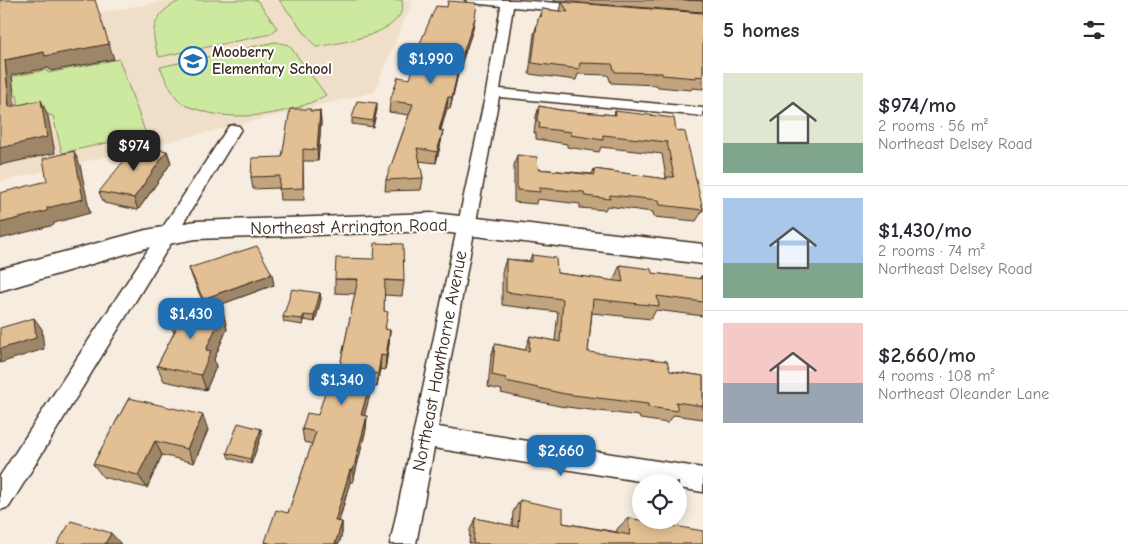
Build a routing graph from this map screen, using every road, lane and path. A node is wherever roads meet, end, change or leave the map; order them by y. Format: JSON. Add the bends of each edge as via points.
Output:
{"nodes":[{"id":1,"x":470,"y":0,"type":"edge"},
{"id":2,"x":508,"y":2,"type":"edge"},
{"id":3,"x":595,"y":10,"type":"edge"},
{"id":4,"x":493,"y":92,"type":"junction"},
{"id":5,"x":703,"y":112,"type":"edge"},
{"id":6,"x":234,"y":129,"type":"dead end"},
{"id":7,"x":467,"y":225,"type":"junction"},
{"id":8,"x":168,"y":234,"type":"junction"},
{"id":9,"x":703,"y":254,"type":"edge"},
{"id":10,"x":0,"y":280,"type":"edge"},
{"id":11,"x":424,"y":436,"type":"junction"},
{"id":12,"x":703,"y":480,"type":"edge"},
{"id":13,"x":0,"y":498,"type":"edge"},
{"id":14,"x":404,"y":544,"type":"edge"}],
"edges":[{"from":1,"to":2,"type":"street"},
{"from":2,"to":3,"type":"street"},
{"from":2,"to":4,"type":"street","name":"Northeast Hawthorne Avenue"},
{"from":4,"to":5,"type":"street"},
{"from":4,"to":7,"type":"street","name":"Northeast Hawthorne Avenue"},
{"from":6,"to":8,"type":"street"},
{"from":7,"to":8,"type":"street","name":"Northeast Arrington Road","via":[[434,222],[196,230]]},
{"from":7,"to":9,"type":"street","name":"Northeast Arrington Road"},
{"from":7,"to":11,"type":"street","name":"Northeast Hawthorne Avenue"},
{"from":8,"to":10,"type":"street","name":"Northeast Arrington Road"},
{"from":8,"to":13,"type":"street"},
{"from":11,"to":12,"type":"street"},
{"from":11,"to":14,"type":"street","name":"Northeast Hawthorne Avenue"}]}
